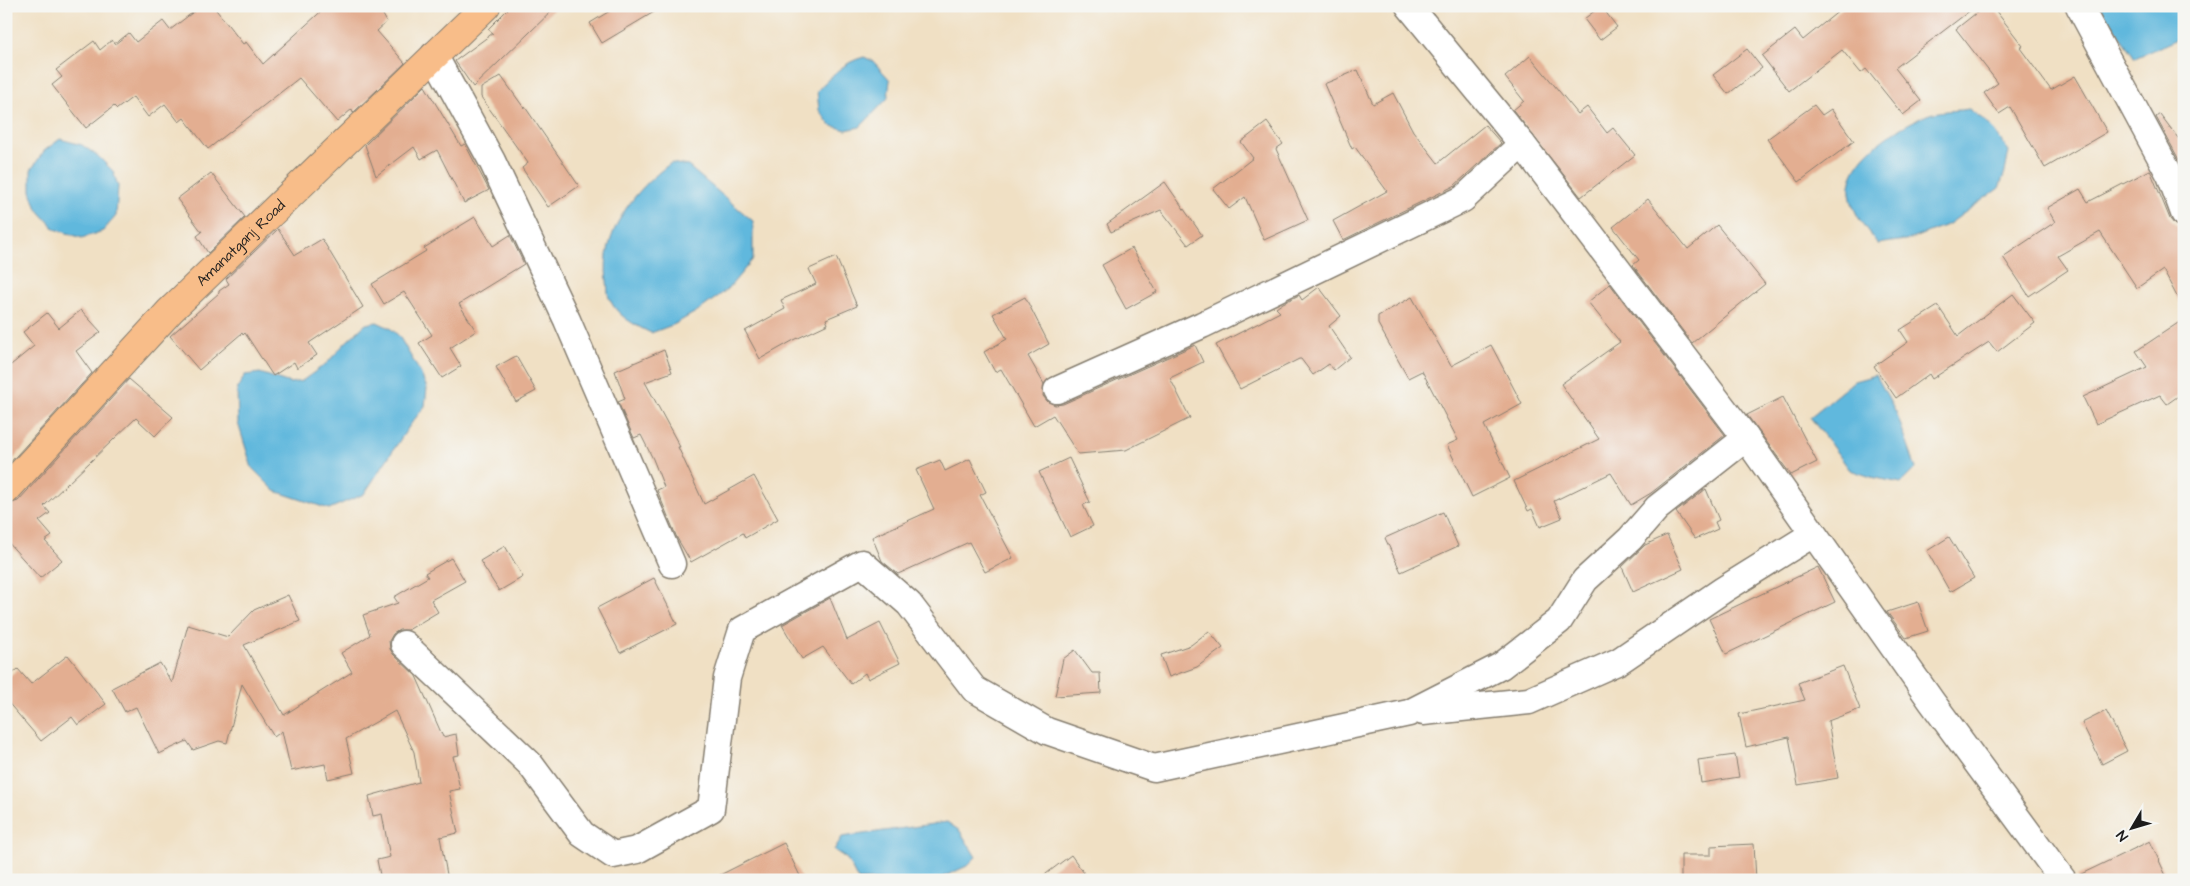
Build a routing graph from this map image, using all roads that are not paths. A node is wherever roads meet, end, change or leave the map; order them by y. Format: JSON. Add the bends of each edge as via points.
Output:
{"nodes":[{"id":1,"x":486,"y":6,"type":"edge"},
{"id":2,"x":1409,"y":6,"type":"edge"},
{"id":3,"x":2079,"y":6,"type":"edge"},
{"id":4,"x":434,"y":55,"type":"junction"},
{"id":5,"x":1522,"y":144,"type":"junction"},
{"id":6,"x":2184,"y":213,"type":"edge"},
{"id":7,"x":1058,"y":390,"type":"dead end"},
{"id":8,"x":1746,"y":438,"type":"junction"},
{"id":9,"x":6,"y":490,"type":"edge"},
{"id":10,"x":1812,"y":534,"type":"junction"},
{"id":11,"x":672,"y":564,"type":"dead end"},
{"id":12,"x":404,"y":644,"type":"dead end"},
{"id":13,"x":1409,"y":714,"type":"junction"},
{"id":14,"x":2063,"y":880,"type":"edge"}],
"edges":[{"from":1,"to":4,"type":"main road","name":"Amanatganj Road"},
{"from":2,"to":5,"type":"street"},
{"from":3,"to":6,"type":"street","via":[[2170,175]]},
{"from":4,"to":9,"type":"main road","name":"Amanatganj Road","via":[[170,311]]},
{"from":4,"to":11,"type":"street","via":[[492,161],[568,320]]},
{"from":5,"to":7,"type":"street","via":[[1463,199],[1202,325]]},
{"from":5,"to":8,"type":"street"},
{"from":8,"to":10,"type":"street"},
{"from":8,"to":13,"type":"street","via":[[1657,508],[1630,539],[1585,580],[1559,621],[1501,666]]},
{"from":10,"to":13,"type":"street","via":[[1619,661],[1529,701]]},
{"from":10,"to":14,"type":"street"},
{"from":12,"to":13,"type":"street","via":[[530,764],[582,834],[613,855],[638,850],[711,809],[727,678],[742,630],[862,563],[909,604],[974,689],[1047,731],[1154,768]]}]}
